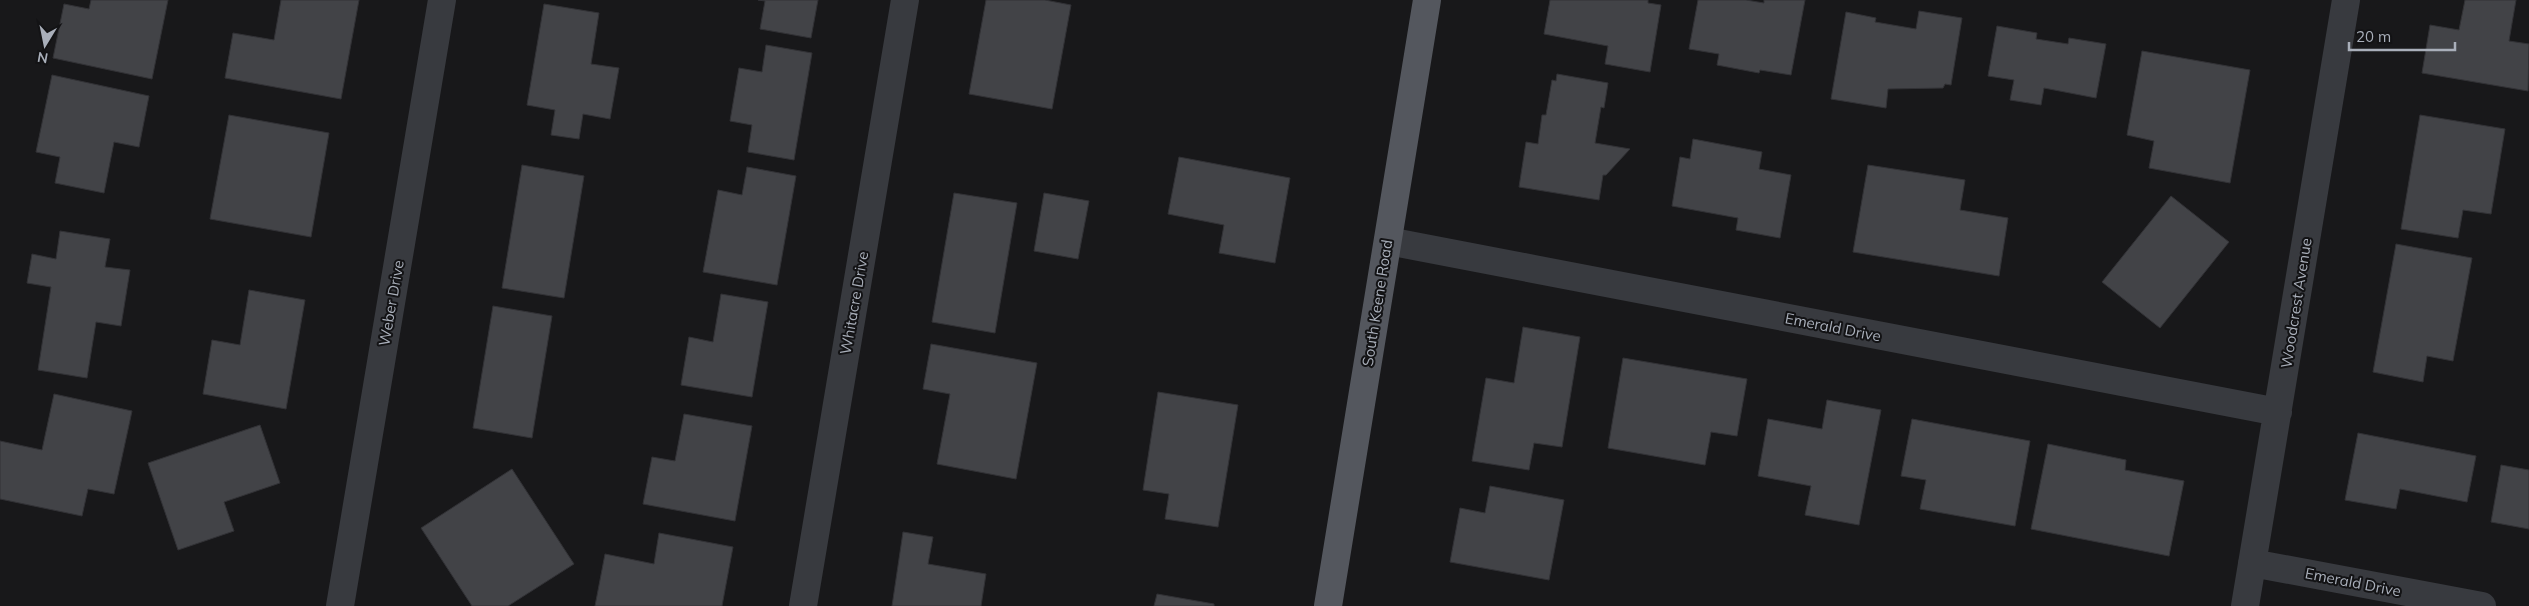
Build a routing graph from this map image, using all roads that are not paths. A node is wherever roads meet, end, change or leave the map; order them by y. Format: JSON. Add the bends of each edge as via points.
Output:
{"nodes":[{"id":1,"x":442,"y":0,"type":"edge"},
{"id":2,"x":905,"y":0,"type":"edge"},
{"id":3,"x":1427,"y":0,"type":"edge"},
{"id":4,"x":2340,"y":1,"type":"edge"},
{"id":5,"x":1388,"y":241,"type":"junction"},
{"id":6,"x":2278,"y":412,"type":"junction"},
{"id":7,"x":2252,"y":563,"type":"junction"},
{"id":8,"x":340,"y":606,"type":"edge"},
{"id":9,"x":803,"y":606,"type":"edge"},
{"id":10,"x":1328,"y":606,"type":"edge"},
{"id":11,"x":2245,"y":606,"type":"edge"},
{"id":12,"x":2482,"y":606,"type":"edge"}],
"edges":[{"from":1,"to":8,"type":"street","name":"Weber Drive"},
{"from":2,"to":9,"type":"street","name":"Whitacre Drive"},
{"from":3,"to":5,"type":"main road","name":"South Keene Road"},
{"from":4,"to":6,"type":"street","name":"Woodcrest Avenue"},
{"from":5,"to":6,"type":"street","name":"Emerald Drive"},
{"from":5,"to":10,"type":"main road","name":"South Keene Road"},
{"from":6,"to":7,"type":"street","name":"Woodcrest Avenue"},
{"from":7,"to":11,"type":"street","name":"Woodcrest Avenue"},
{"from":7,"to":12,"type":"street","name":"Emerald Drive"}]}
